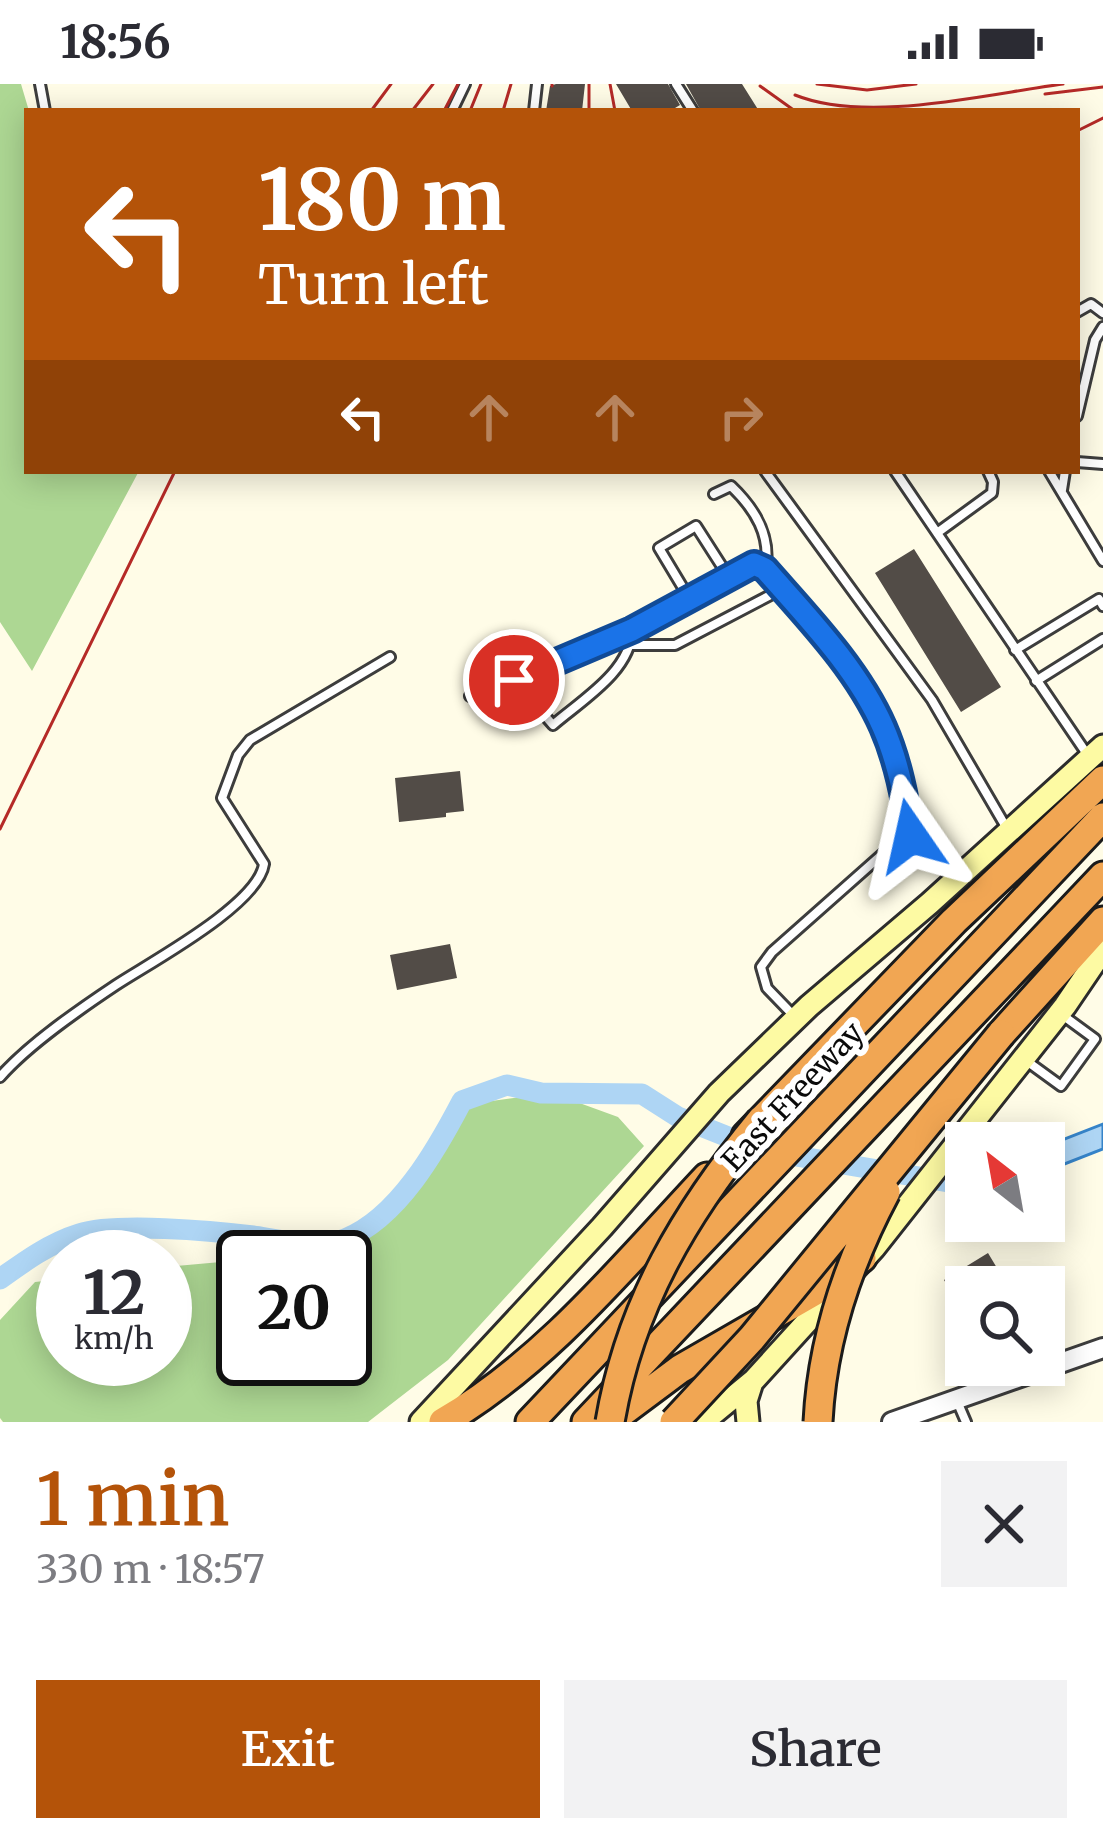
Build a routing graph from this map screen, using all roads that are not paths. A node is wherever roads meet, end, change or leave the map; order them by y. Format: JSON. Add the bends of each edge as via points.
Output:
{"nodes":[{"id":1,"x":1103,"y":327,"type":"edge"},
{"id":2,"x":1080,"y":403,"type":"edge"},
{"id":3,"x":767,"y":474,"type":"edge"},
{"id":4,"x":897,"y":474,"type":"edge"},
{"id":5,"x":989,"y":474,"type":"edge"},
{"id":6,"x":1051,"y":474,"type":"edge"},
{"id":7,"x":1064,"y":474,"type":"edge"},
{"id":8,"x":1061,"y":492,"type":"junction"},
{"id":9,"x":714,"y":494,"type":"dead end"},
{"id":10,"x":937,"y":533,"type":"junction"},
{"id":11,"x":1103,"y":561,"type":"edge"},
{"id":12,"x":765,"y":569,"type":"junction"},
{"id":13,"x":728,"y":576,"type":"junction"},
{"id":14,"x":782,"y":589,"type":"junction"},
{"id":15,"x":689,"y":598,"type":"junction"},
{"id":16,"x":1103,"y":606,"type":"edge"},
{"id":17,"x":632,"y":630,"type":"junction"},
{"id":18,"x":1103,"y":638,"type":"edge"},
{"id":19,"x":632,"y":645,"type":"junction"},
{"id":20,"x":1015,"y":650,"type":"junction"},
{"id":21,"x":390,"y":656,"type":"dead end"},
{"id":22,"x":514,"y":680,"type":"junction"},
{"id":23,"x":1036,"y":681,"type":"junction"},
{"id":24,"x":470,"y":696,"type":"dead end"},
{"id":25,"x":1099,"y":762,"type":"edge"},
{"id":26,"x":1103,"y":817,"type":"edge"},
{"id":27,"x":1009,"y":832,"type":"junction"},
{"id":28,"x":911,"y":836,"type":"junction"},
{"id":29,"x":1103,"y":875,"type":"edge"},
{"id":30,"x":960,"y":876,"type":"junction"},
{"id":31,"x":1103,"y":921,"type":"edge"},
{"id":32,"x":1103,"y":950,"type":"edge"},
{"id":33,"x":1059,"y":1013,"type":"junction"},
{"id":34,"x":796,"y":1018,"type":"junction"},
{"id":35,"x":1022,"y":1058,"type":"junction"},
{"id":36,"x":0,"y":1077,"type":"edge"},
{"id":37,"x":952,"y":1092,"type":"junction"},
{"id":38,"x":761,"y":1120,"type":"junction"},
{"id":39,"x":874,"y":1248,"type":"junction"},
{"id":40,"x":1103,"y":1348,"type":"edge"},
{"id":41,"x":754,"y":1380,"type":"junction"},
{"id":42,"x":956,"y":1400,"type":"junction"},
{"id":43,"x":421,"y":1422,"type":"edge"},
{"id":44,"x":443,"y":1422,"type":"edge"},
{"id":45,"x":530,"y":1422,"type":"edge"},
{"id":46,"x":586,"y":1422,"type":"edge"},
{"id":47,"x":610,"y":1422,"type":"edge"},
{"id":48,"x":674,"y":1422,"type":"edge"},
{"id":49,"x":703,"y":1422,"type":"edge"},
{"id":50,"x":748,"y":1422,"type":"edge"},
{"id":51,"x":818,"y":1422,"type":"edge"},
{"id":52,"x":892,"y":1422,"type":"edge"},
{"id":53,"x":966,"y":1422,"type":"edge"}],
"edges":[{"from":1,"to":2,"type":"lane"},
{"from":3,"to":27,"type":"lane","via":[[932,700]]},
{"from":4,"to":10,"type":"lane"},
{"from":5,"to":10,"type":"lane","via":[[992,493]]},
{"from":6,"to":8,"type":"lane"},
{"from":7,"to":8,"type":"lane"},
{"from":8,"to":11,"type":"lane"},
{"from":9,"to":12,"type":"lane","via":[[731,486],[748,506],[768,540]]},
{"from":10,"to":20,"type":"lane"},
{"from":12,"to":13,"type":"lane","via":[[754,564]]},
{"from":12,"to":14,"type":"lane"},
{"from":13,"to":15,"type":"lane"},
{"from":13,"to":15,"type":"lane","via":[[697,526],[659,548]]},
{"from":14,"to":19,"type":"lane","via":[[675,645]]},
{"from":14,"to":28,"type":"lane","via":[[881,722]]},
{"from":15,"to":17,"type":"lane"},
{"from":16,"to":20,"type":"lane","via":[[1099,599]]},
{"from":17,"to":19,"type":"lane"},
{"from":17,"to":22,"type":"lane"},
{"from":18,"to":23,"type":"lane"},
{"from":19,"to":22,"type":"lane","via":[[553,725]]},
{"from":20,"to":23,"type":"lane"},
{"from":21,"to":36,"type":"lane","via":[[250,740],[238,755],[222,798],[264,865],[262,878],[219,919],[112,987]]},
{"from":22,"to":24,"type":"lane"},
{"from":23,"to":25,"type":"lane"},
{"from":25,"to":27,"type":"main road"},
{"from":25,"to":38,"type":"highway"},
{"from":26,"to":45,"type":"highway","name":"East Freeway"},
{"from":27,"to":30,"type":"main road"},
{"from":28,"to":30,"type":"lane"},
{"from":28,"to":34,"type":"lane","via":[[766,959],[762,980]]},
{"from":29,"to":46,"type":"highway"},
{"from":30,"to":34,"type":"main road"},
{"from":31,"to":37,"type":"highway","bridge":true},
{"from":32,"to":33,"type":"main road"},
{"from":33,"to":35,"type":"main road"},
{"from":33,"to":35,"type":"lane","via":[[1094,1039],[1061,1086]]},
{"from":34,"to":43,"type":"main road"},
{"from":35,"to":39,"type":"main road"},
{"from":37,"to":48,"type":"highway","bridge":true},
{"from":37,"to":51,"type":"highway","bridge":true,"via":[[864,1235],[834,1322]]},
{"from":38,"to":44,"type":"highway","bridge":true,"via":[[542,1347]]},
{"from":38,"to":47,"type":"highway","bridge":true,"via":[[662,1261],[631,1335]]},
{"from":39,"to":41,"type":"main road"},
{"from":39,"to":47,"type":"highway"},
{"from":40,"to":42,"type":"street"},
{"from":41,"to":49,"type":"main road"},
{"from":41,"to":50,"type":"main road"},
{"from":42,"to":52,"type":"street"},
{"from":42,"to":53,"type":"lane"}]}
